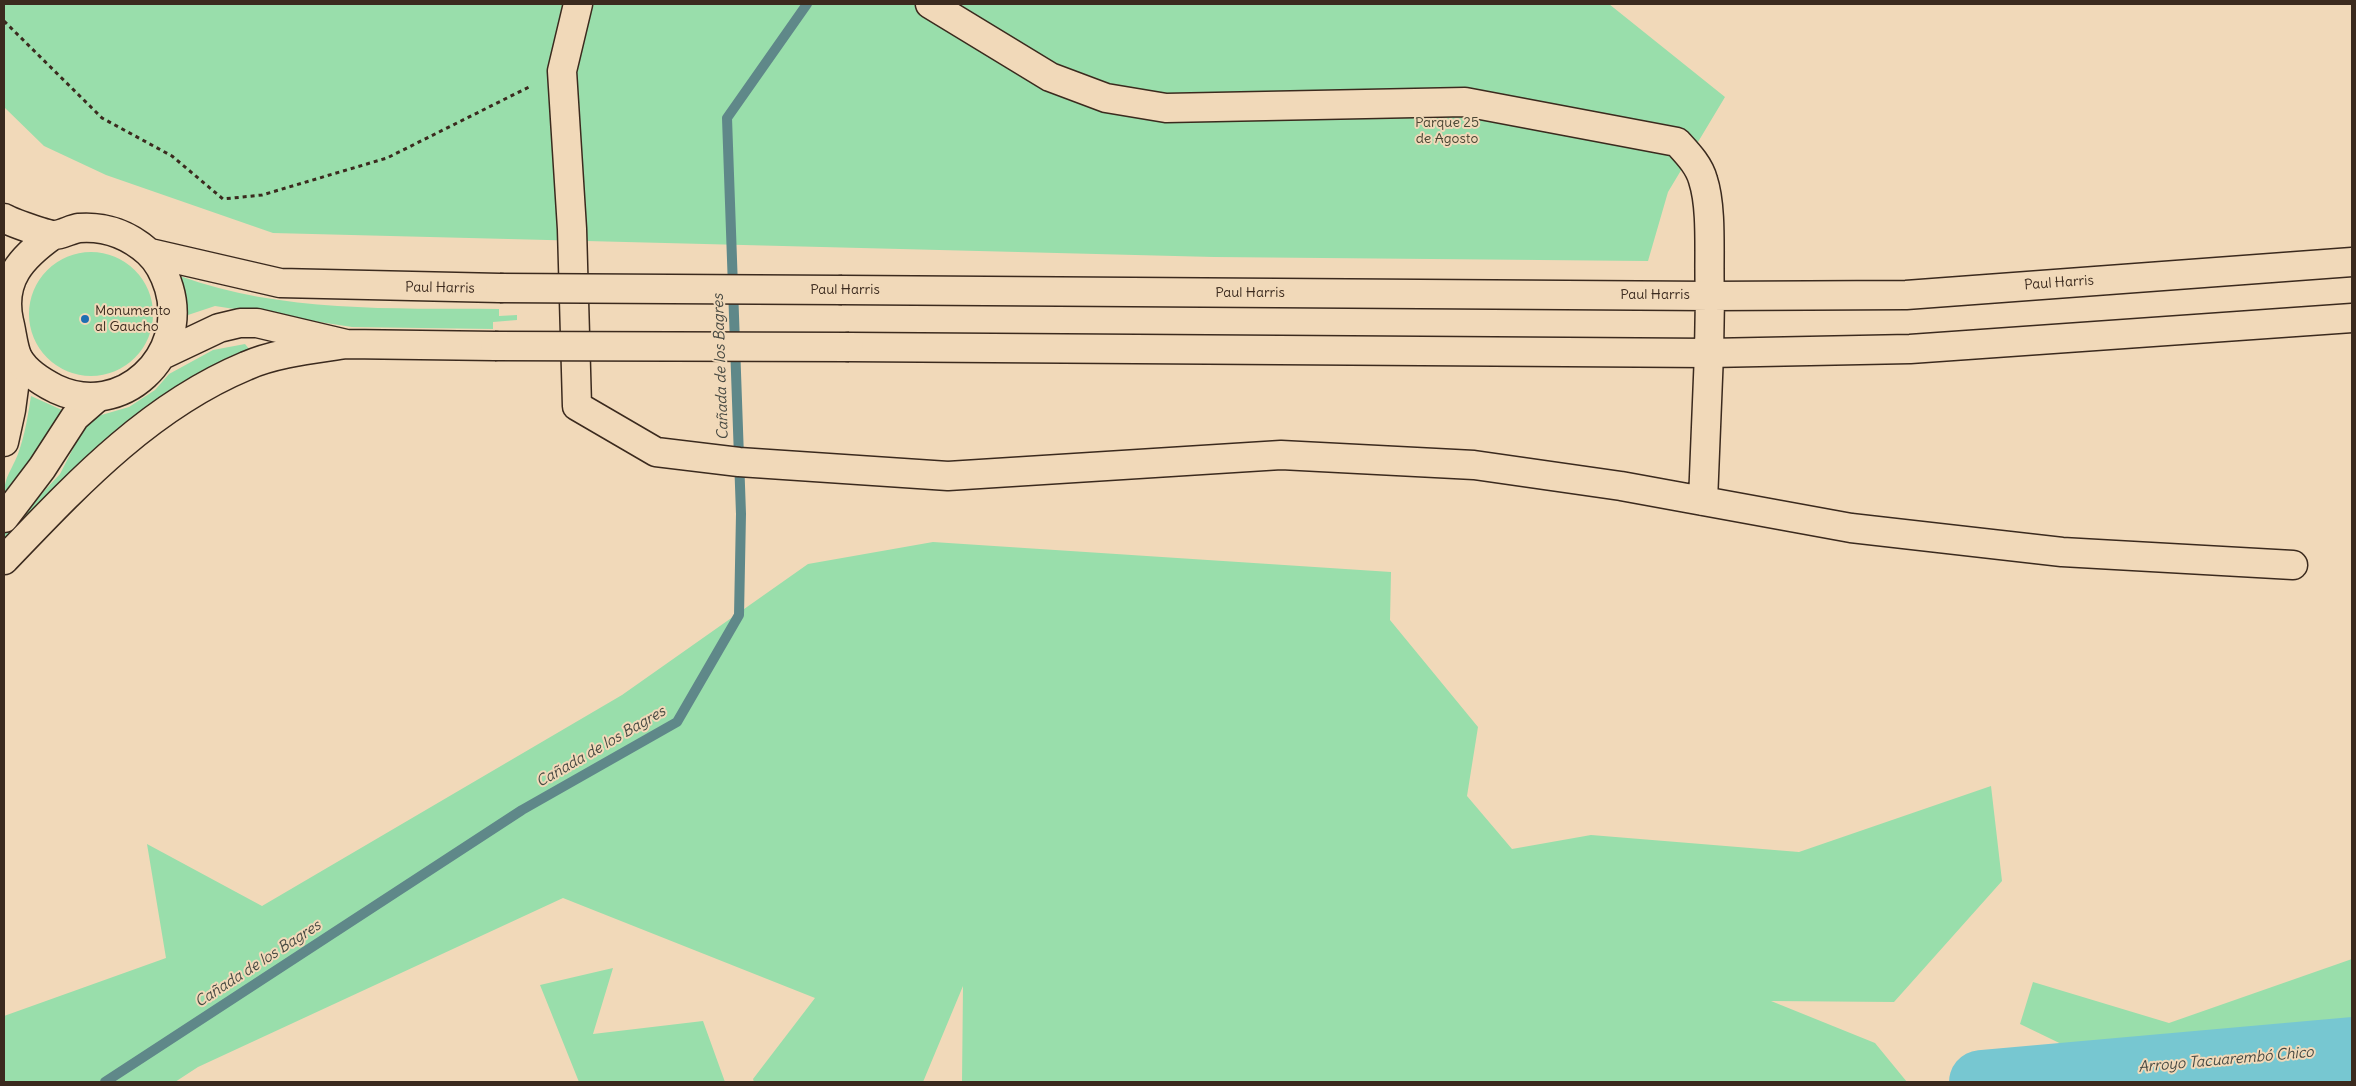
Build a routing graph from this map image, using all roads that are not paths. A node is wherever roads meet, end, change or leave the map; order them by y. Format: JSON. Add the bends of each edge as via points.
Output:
{"nodes":[{"id":1,"x":578,"y":4,"type":"edge"},
{"id":2,"x":930,"y":4,"type":"edge"},
{"id":3,"x":4,"y":218,"type":"edge"},
{"id":4,"x":53,"y":235,"type":"junction"},
{"id":5,"x":150,"y":253,"type":"junction"},
{"id":6,"x":2352,"y":262,"type":"edge"},
{"id":7,"x":1710,"y":296,"type":"junction"},
{"id":8,"x":4,"y":304,"type":"edge"},
{"id":9,"x":2352,"y":318,"type":"edge"},
{"id":10,"x":346,"y":344,"type":"junction"},
{"id":11,"x":1709,"y":353,"type":"junction"},
{"id":12,"x":162,"y":355,"type":"junction"},
{"id":13,"x":18,"y":358,"type":"junction"},
{"id":14,"x":98,"y":397,"type":"junction"},
{"id":15,"x":4,"y":442,"type":"edge"},
{"id":16,"x":1703,"y":501,"type":"junction"},
{"id":17,"x":4,"y":518,"type":"edge"},
{"id":18,"x":4,"y":560,"type":"edge"},
{"id":19,"x":2293,"y":565,"type":"dead end"}],
"edges":[{"from":1,"to":16,"type":"main road","via":[[562,71],[572,228],[577,406],[656,452],[739,462],[948,476],[1281,455],[1474,465]]},
{"from":2,"to":7,"type":"main road","via":[[1050,77],[1106,98],[1166,108],[1465,102],[1677,142],[1693,160],[1703,180],[1709,221]]},
{"from":3,"to":4,"type":"main road"},
{"from":4,"to":5,"type":"main road","via":[[78,228],[104,229],[129,238]]},
{"from":4,"to":8,"type":"main road","via":[[29,252],[12,276]]},
{"from":5,"to":7,"type":"main road","name":"Paul Harris","bridge":true,"via":[[280,283],[500,288]]},
{"from":5,"to":12,"type":"main road","via":[[166,276],[173,302],[172,329]]},
{"from":6,"to":7,"type":"main road","name":"Paul Harris","via":[[1906,295]]},
{"from":7,"to":11,"type":"main road"},
{"from":8,"to":13,"type":"main road"},
{"from":9,"to":11,"type":"main road","via":[[1910,350]]},
{"from":10,"to":11,"type":"main road","bridge":true},
{"from":10,"to":12,"type":"main road","via":[[257,323],[240,323],[218,328]]},
{"from":10,"to":18,"type":"main road","via":[[247,365],[176,402],[125,439]]},
{"from":11,"to":16,"type":"main road"},
{"from":12,"to":14,"type":"main road","via":[[146,376],[124,390]]},
{"from":13,"to":14,"type":"main road","via":[[40,381],[67,394]]},
{"from":13,"to":15,"type":"main road"},
{"from":14,"to":17,"type":"main road","via":[[75,417]]},
{"from":16,"to":19,"type":"main road","via":[[1851,528],[2062,552]]}]}
